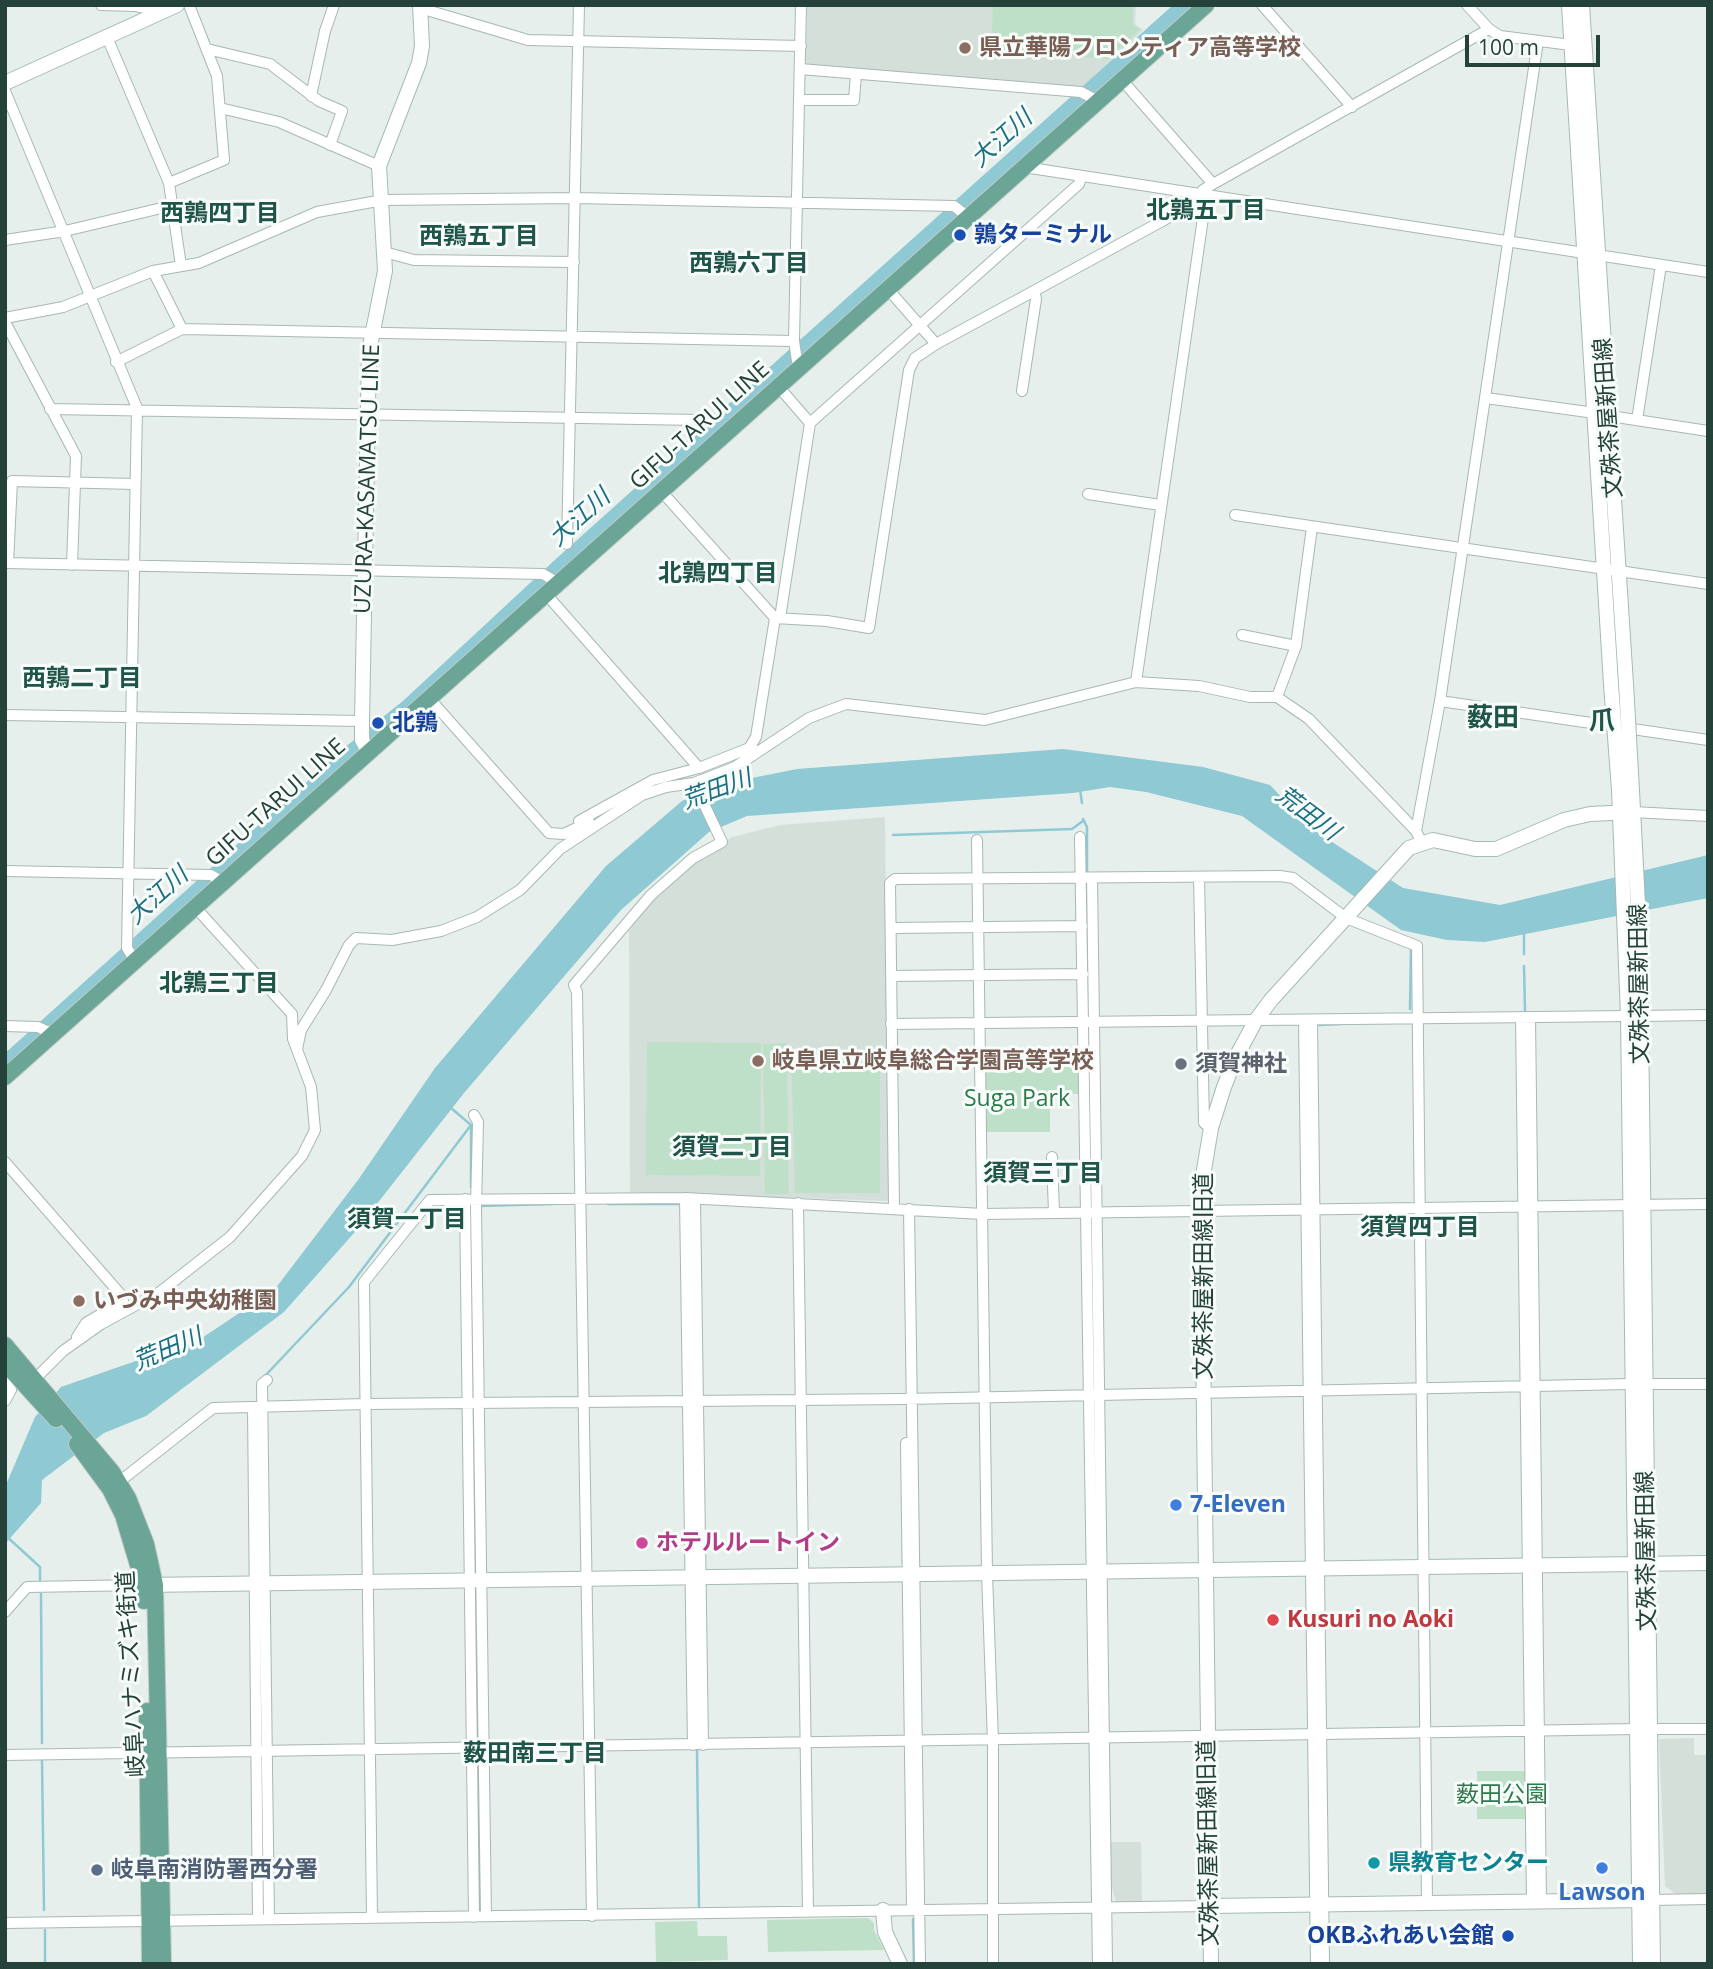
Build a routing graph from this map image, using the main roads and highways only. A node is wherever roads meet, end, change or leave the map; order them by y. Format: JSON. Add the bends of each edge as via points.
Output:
{"nodes":[{"id":1,"x":177,"y":5,"type":"edge"},
{"id":2,"x":1206,"y":5,"type":"edge"},
{"id":3,"x":1570,"y":5,"type":"edge"},
{"id":4,"x":1582,"y":5,"type":"edge"},
{"id":5,"x":420,"y":7,"type":"edge"},
{"id":6,"x":5,"y":83,"type":"edge"},
{"id":7,"x":1592,"y":255,"type":"junction"},
{"id":8,"x":1611,"y":569,"type":"junction"},
{"id":9,"x":365,"y":746,"type":"junction"},
{"id":10,"x":1626,"y":790,"type":"junction"},
{"id":11,"x":1627,"y":812,"type":"junction"},
{"id":12,"x":5,"y":1077,"type":"edge"},
{"id":13,"x":5,"y":1346,"type":"edge"},
{"id":14,"x":5,"y":1363,"type":"edge"},
{"id":15,"x":35,"y":1388,"type":"junction"},
{"id":16,"x":1641,"y":1563,"type":"junction"},
{"id":17,"x":1708,"y":1563,"type":"edge"},
{"id":18,"x":1205,"y":1571,"type":"junction"},
{"id":19,"x":149,"y":1585,"type":"junction"},
{"id":20,"x":1645,"y":1900,"type":"junction"},
{"id":21,"x":1210,"y":1906,"type":"junction"},
{"id":22,"x":883,"y":1910,"type":"road end"},
{"id":23,"x":156,"y":1920,"type":"junction"},
{"id":24,"x":150,"y":1964,"type":"edge"},
{"id":25,"x":163,"y":1964,"type":"edge"},
{"id":26,"x":900,"y":1964,"type":"edge"},
{"id":27,"x":1211,"y":1964,"type":"edge"},
{"id":28,"x":1640,"y":1964,"type":"edge"},
{"id":29,"x":1653,"y":1964,"type":"edge"}],
"edges":[{"from":1,"to":6,"type":"main road"},
{"from":2,"to":9,"type":"main road","name":"GIFU-TARUI LINE","via":[[1122,80],[1092,97],[1024,167],[962,212],[888,289],[797,355],[779,386],[662,492],[550,583],[429,698]]},
{"from":3,"to":7,"type":"main road","name":"文殊茶屋新田線"},
{"from":4,"to":7,"type":"main road","name":"文殊茶屋新田線"},
{"from":5,"to":9,"type":"main road","name":"UZURA-KASAMATSU LINE","via":[[419,63],[379,166],[384,271],[372,332],[368,414]]},
{"from":7,"to":8,"type":"main road","name":"文殊茶屋新田線"},
{"from":8,"to":10,"type":"main road","name":"文殊茶屋新田線","bridge":true,"via":[[1626,684]]},
{"from":8,"to":10,"type":"main road","name":"文殊茶屋新田線","bridge":true,"via":[[1611,684]]},
{"from":9,"to":12,"type":"main road","name":"GIFU-TARUI LINE","via":[[218,879],[195,907],[131,954],[47,1031]]},
{"from":10,"to":11,"type":"main road","name":"文殊茶屋新田線"},
{"from":11,"to":16,"type":"main road","name":"文殊茶屋新田線","via":[[1633,944]]},
{"from":11,"to":18,"type":"main road","name":"文殊茶屋新田線旧道","via":[[1564,820],[1496,849],[1419,836],[1256,1020],[1235,1059],[1204,1156]]},
{"from":13,"to":15,"type":"main road","name":"岐阜ハナミズキ街道"},
{"from":14,"to":15,"type":"main road","name":"岐阜ハナミズキ街道"},
{"from":15,"to":19,"type":"main road","name":"岐阜ハナミズキ街道","via":[[111,1478]]},
{"from":16,"to":17,"type":"main road"},
{"from":16,"to":18,"type":"main road"},
{"from":16,"to":20,"type":"main road","name":"文殊茶屋新田線"},
{"from":18,"to":19,"type":"main road"},
{"from":18,"to":21,"type":"main road","name":"文殊茶屋新田線旧道"},
{"from":19,"to":23,"type":"main road","name":"岐阜ハナミズキ街道"},
{"from":20,"to":21,"type":"main road"},
{"from":20,"to":28,"type":"main road","name":"文殊茶屋新田線"},
{"from":20,"to":29,"type":"main road","name":"文殊茶屋新田線"},
{"from":21,"to":27,"type":"main road","name":"文殊茶屋新田線旧道"},
{"from":22,"to":26,"type":"main road","via":[[885,1932]]},
{"from":23,"to":24,"type":"main road","name":"岐阜ハナミズキ街道"},
{"from":23,"to":25,"type":"main road","name":"岐阜ハナミズキ街道"}]}
